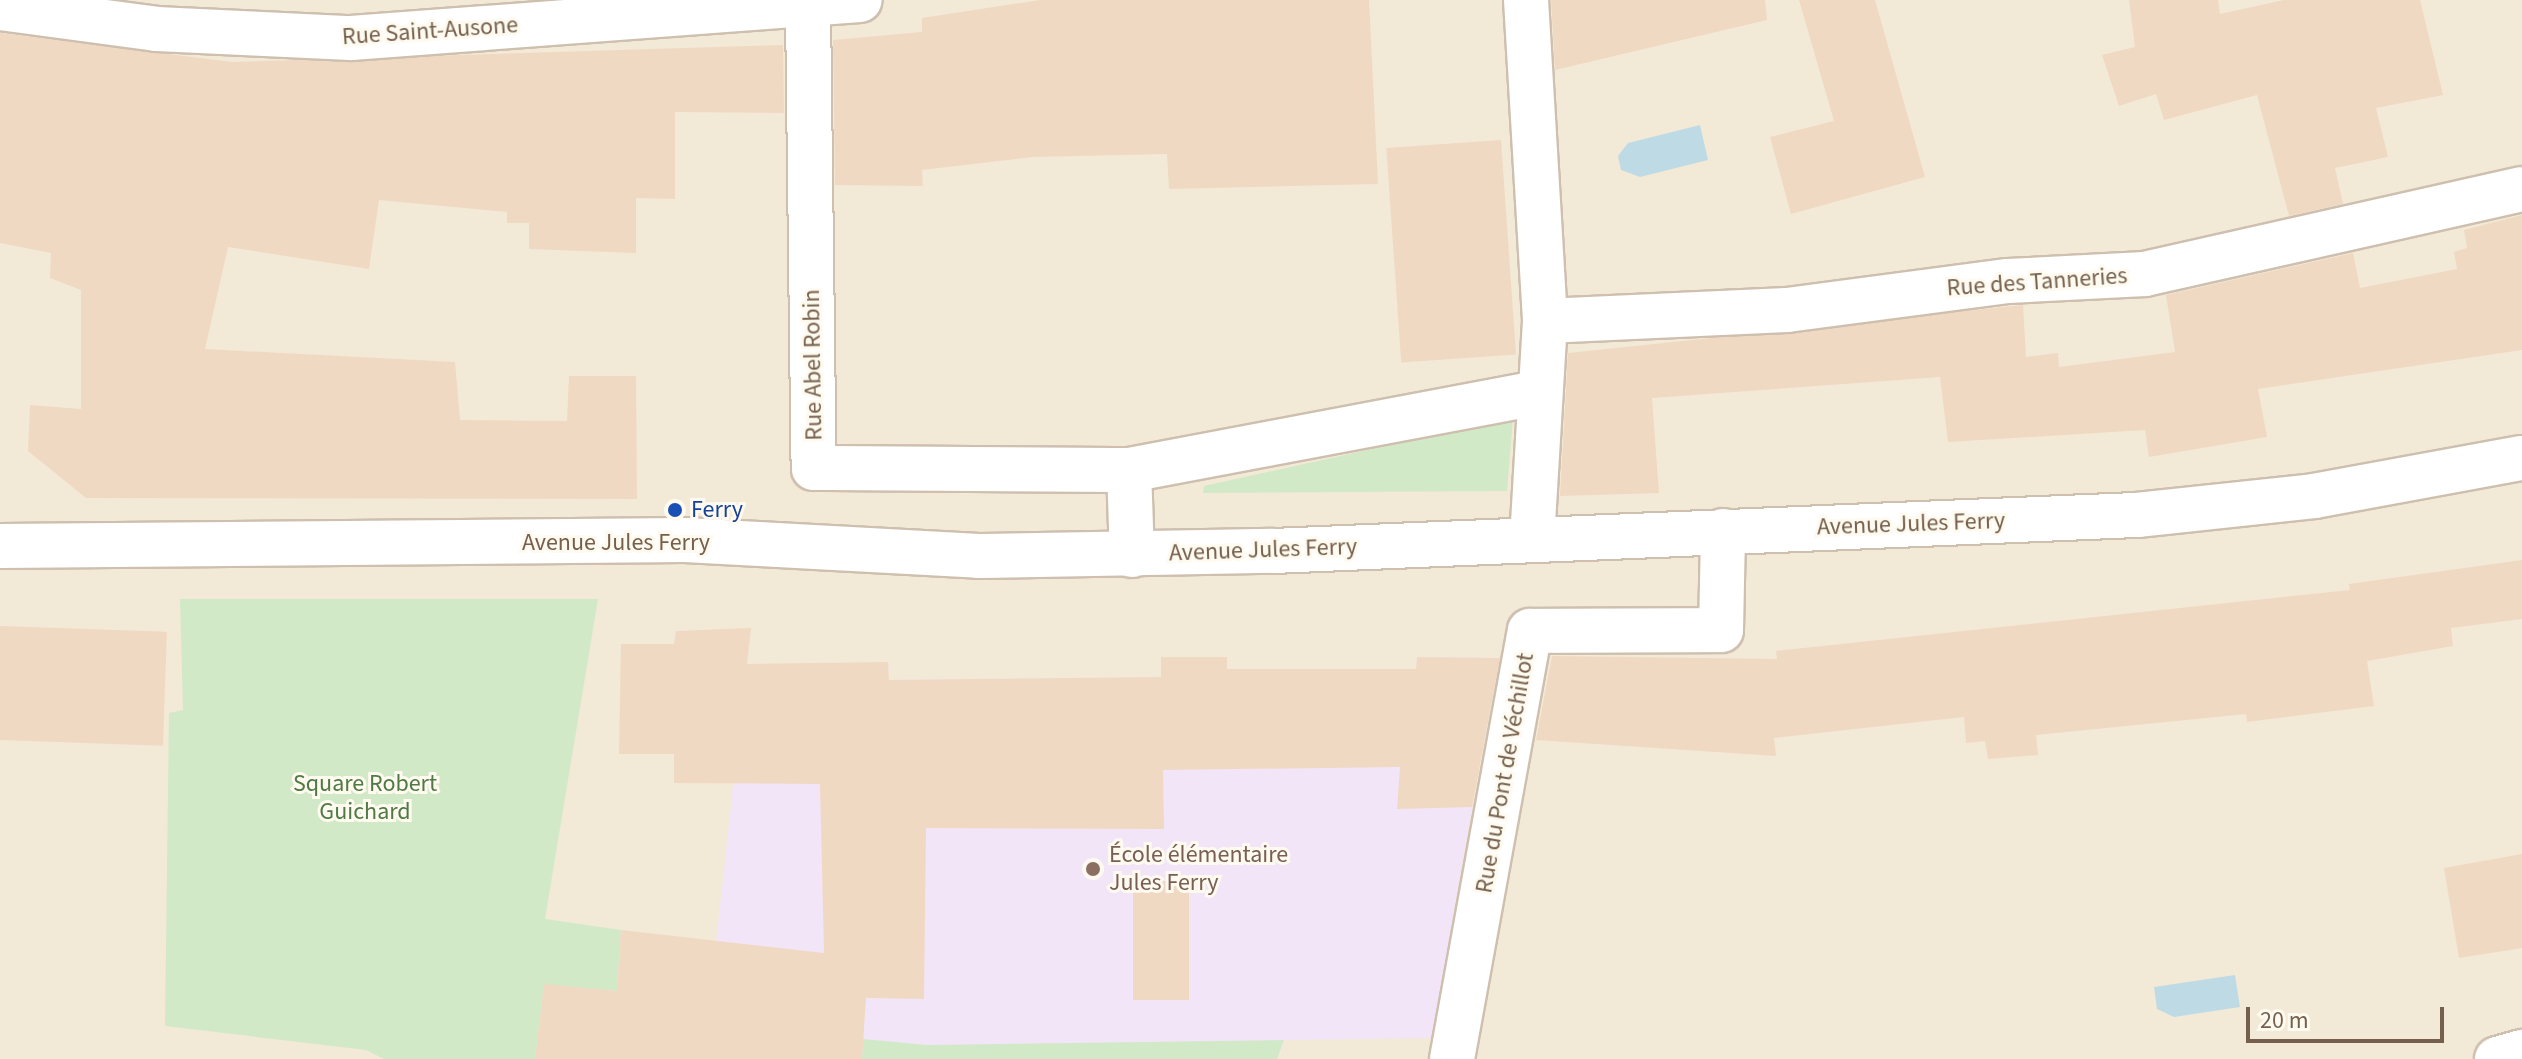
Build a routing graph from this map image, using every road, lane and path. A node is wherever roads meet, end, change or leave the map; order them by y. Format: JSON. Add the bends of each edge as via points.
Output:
{"nodes":[{"id":1,"x":860,"y":0,"type":"edge"},
{"id":2,"x":1526,"y":0,"type":"edge"},
{"id":3,"x":631,"y":7,"type":"edge"},
{"id":4,"x":808,"y":7,"type":"junction"},
{"id":5,"x":0,"y":8,"type":"edge"},
{"id":6,"x":2522,"y":189,"type":"edge"},
{"id":7,"x":1545,"y":321,"type":"junction"},
{"id":8,"x":1536,"y":393,"type":"junction"},
{"id":9,"x":2522,"y":458,"type":"edge"},
{"id":10,"x":1129,"y":470,"type":"junction"},
{"id":11,"x":1723,"y":531,"type":"junction"},
{"id":12,"x":1532,"y":538,"type":"junction"},
{"id":13,"x":0,"y":546,"type":"edge"},
{"id":14,"x":1132,"y":555,"type":"junction"},
{"id":15,"x":2522,"y":1052,"type":"edge"},
{"id":16,"x":1452,"y":1059,"type":"edge"},
{"id":17,"x":2497,"y":1059,"type":"edge"}],
"edges":[{"from":1,"to":4,"type":"street","name":"Rue Saint-Ausone"},
{"from":2,"to":7,"type":"street"},
{"from":3,"to":4,"type":"street","name":"Rue Saint-Ausone"},
{"from":3,"to":5,"type":"street","name":"Rue Saint-Ausone","via":[[303,38]]},
{"from":4,"to":10,"type":"street","name":"Rue Abel Robin","via":[[814,468]]},
{"from":6,"to":7,"type":"street","name":"Rue des Tanneries","via":[[2145,274],[2008,281],[1787,310]]},
{"from":7,"to":8,"type":"street"},
{"from":8,"to":10,"type":"street"},
{"from":8,"to":12,"type":"street"},
{"from":9,"to":11,"type":"street","name":"Avenue Jules Ferry","via":[[2314,496],[2137,515]]},
{"from":10,"to":14,"type":"street"},
{"from":11,"to":12,"type":"street","name":"Avenue Jules Ferry"},
{"from":11,"to":16,"type":"street","name":"Rue du Pont de Véchillot","via":[[1721,630],[1530,631]]},
{"from":12,"to":14,"type":"street","name":"Avenue Jules Ferry"},
{"from":13,"to":14,"type":"street","name":"Avenue Jules Ferry","via":[[685,540],[861,554]]},
{"from":15,"to":17,"type":"street"}]}
